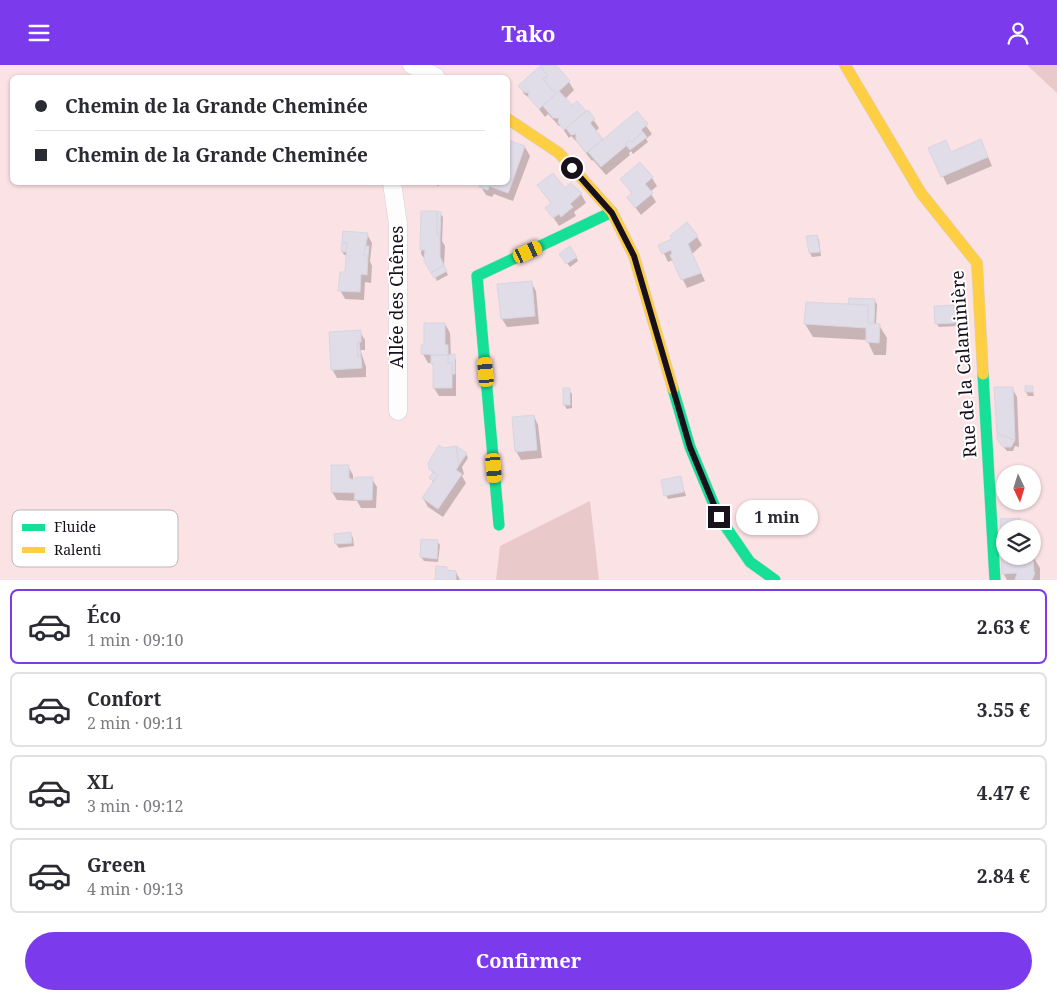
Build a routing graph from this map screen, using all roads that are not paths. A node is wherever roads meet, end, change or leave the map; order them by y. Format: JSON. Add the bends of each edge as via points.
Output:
{"nodes":[{"id":1,"x":412,"y":65,"type":"edge"},
{"id":2,"x":845,"y":65,"type":"edge"},
{"id":3,"x":431,"y":75,"type":"edge"},
{"id":4,"x":510,"y":120,"type":"edge"},
{"id":5,"x":392,"y":185,"type":"edge"},
{"id":6,"x":612,"y":213,"type":"junction"},
{"id":7,"x":398,"y":411,"type":"dead end"},
{"id":8,"x":499,"y":525,"type":"dead end"},
{"id":9,"x":775,"y":580,"type":"edge"},
{"id":10,"x":995,"y":580,"type":"edge"}],
"edges":[{"from":1,"to":3,"type":"street"},
{"from":2,"to":10,"type":"street","name":"Rue de la Calaminière","via":[[921,193],[977,263]]},
{"from":4,"to":6,"type":"street","via":[[559,153]]},
{"from":5,"to":7,"type":"street","name":"Allée des Chênes","via":[[398,224]]},
{"from":6,"to":8,"type":"street","via":[[477,276]]},
{"from":6,"to":9,"type":"street","via":[[634,256],[690,447],[719,517],[750,561]]}]}
